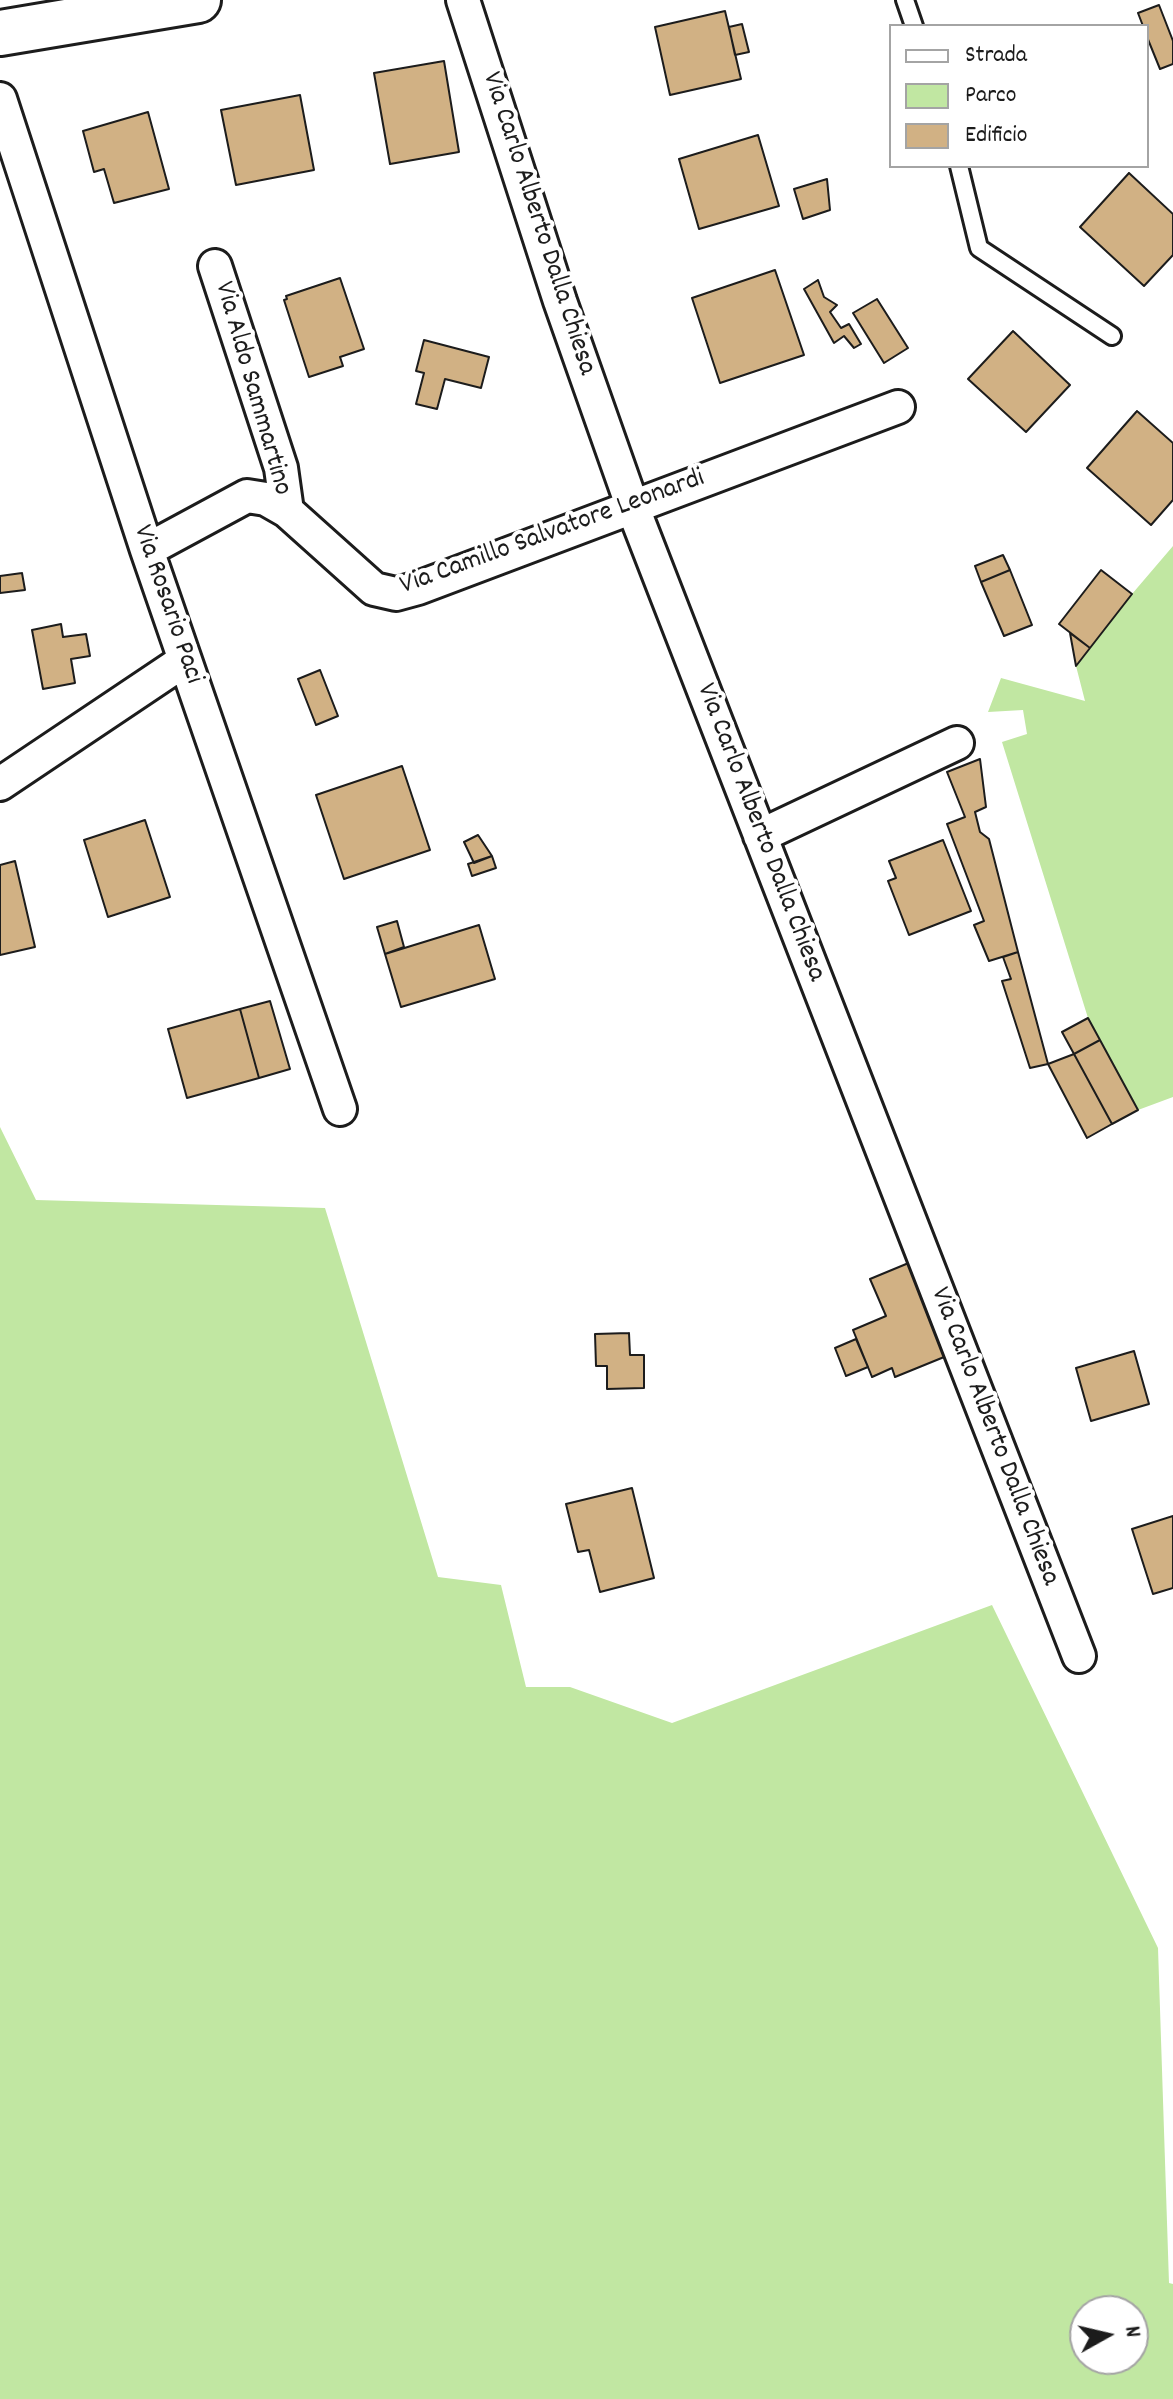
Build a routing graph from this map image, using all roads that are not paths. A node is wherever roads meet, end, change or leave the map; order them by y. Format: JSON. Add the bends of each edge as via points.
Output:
{"nodes":[{"id":1,"x":198,"y":0,"type":"edge"},
{"id":2,"x":463,"y":0,"type":"edge"},
{"id":3,"x":905,"y":0,"type":"edge"},
{"id":4,"x":913,"y":24,"type":"edge"},
{"id":5,"x":0,"y":33,"type":"edge"},
{"id":6,"x":0,"y":99,"type":"edge"},
{"id":7,"x":959,"y":168,"type":"edge"},
{"id":8,"x":215,"y":266,"type":"dead end"},
{"id":9,"x":1112,"y":336,"type":"dead end"},
{"id":10,"x":898,"y":407,"type":"dead end"},
{"id":11,"x":633,"y":508,"type":"junction"},
{"id":12,"x":287,"y":511,"type":"junction"},
{"id":13,"x":147,"y":550,"type":"junction"},
{"id":14,"x":185,"y":660,"type":"junction"},
{"id":15,"x":957,"y":743,"type":"dead end"},
{"id":16,"x":0,"y":784,"type":"edge"},
{"id":17,"x":760,"y":836,"type":"junction"},
{"id":18,"x":340,"y":1109,"type":"dead end"},
{"id":19,"x":1079,"y":1656,"type":"dead end"}],
"edges":[{"from":1,"to":5,"type":"main road"},
{"from":2,"to":11,"type":"street","name":"Via Carlo Alberto Dalla Chiesa"},
{"from":3,"to":4,"type":"lane"},
{"from":6,"to":13,"type":"street","name":"Via Rosario Paci"},
{"from":7,"to":9,"type":"lane","via":[[979,248]]},
{"from":8,"to":12,"type":"street","name":"Via Aldo Sammartino","via":[[281,468]]},
{"from":10,"to":11,"type":"street","name":"Via Camillo Salvatore Leonardi"},
{"from":11,"to":12,"type":"street","name":"Via Camillo Salvatore Leonardi","via":[[396,594],[374,589]]},
{"from":11,"to":17,"type":"street","name":"Via Carlo Alberto Dalla Chiesa"},
{"from":12,"to":13,"type":"street","name":"Via Camillo Salvatore Leonardi","via":[[247,496]]},
{"from":13,"to":14,"type":"street","name":"Via Rosario Paci"},
{"from":14,"to":16,"type":"street"},
{"from":14,"to":18,"type":"street","name":"Via Rosario Paci"},
{"from":15,"to":17,"type":"street"},
{"from":17,"to":19,"type":"street","name":"Via Carlo Alberto Dalla Chiesa"}]}
